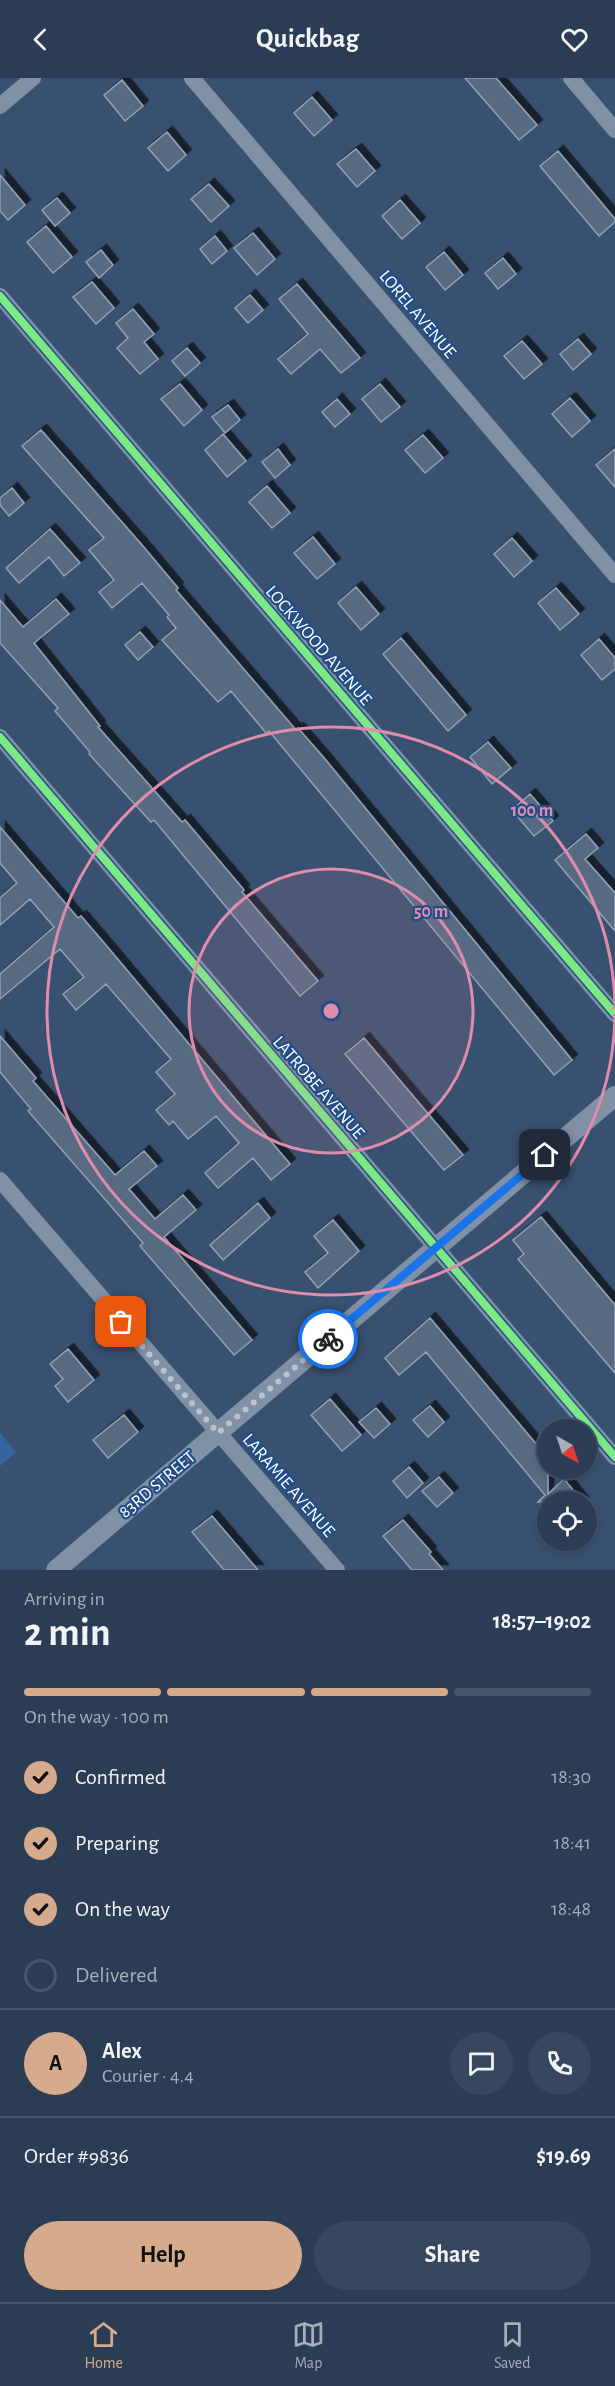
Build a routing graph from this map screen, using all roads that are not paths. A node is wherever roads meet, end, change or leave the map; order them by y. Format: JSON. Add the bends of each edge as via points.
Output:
{"nodes":[{"id":1,"x":33,"y":78,"type":"edge"},
{"id":2,"x":192,"y":78,"type":"edge"},
{"id":3,"x":571,"y":78,"type":"edge"},
{"id":4,"x":0,"y":106,"type":"edge"},
{"id":5,"x":615,"y":130,"type":"edge"},
{"id":6,"x":0,"y":296,"type":"edge"},
{"id":7,"x":615,"y":575,"type":"edge"},
{"id":8,"x":0,"y":737,"type":"edge"},
{"id":9,"x":615,"y":1014,"type":"edge"},
{"id":10,"x":615,"y":1095,"type":"edge"},
{"id":11,"x":0,"y":1180,"type":"edge"},
{"id":12,"x":437,"y":1247,"type":"junction"},
{"id":13,"x":218,"y":1433,"type":"junction"},
{"id":14,"x":615,"y":1457,"type":"edge"},
{"id":15,"x":56,"y":1570,"type":"edge"},
{"id":16,"x":337,"y":1570,"type":"edge"}],
"edges":[{"from":1,"to":4,"type":"street"},
{"from":2,"to":7,"type":"street","name":"LOREL AVENUE"},
{"from":3,"to":5,"type":"street"},
{"from":6,"to":9,"type":"street","name":"LOCKWOOD AVENUE"},
{"from":8,"to":12,"type":"street","name":"LATROBE AVENUE"},
{"from":10,"to":12,"type":"street","name":"83RD STREET"},
{"from":11,"to":13,"type":"street","name":"LARAMIE AVENUE"},
{"from":12,"to":13,"type":"street","name":"83RD STREET"},
{"from":12,"to":14,"type":"street","name":"LATROBE AVENUE"},
{"from":13,"to":15,"type":"street","name":"83RD STREET"},
{"from":13,"to":16,"type":"street","name":"LARAMIE AVENUE"}]}
